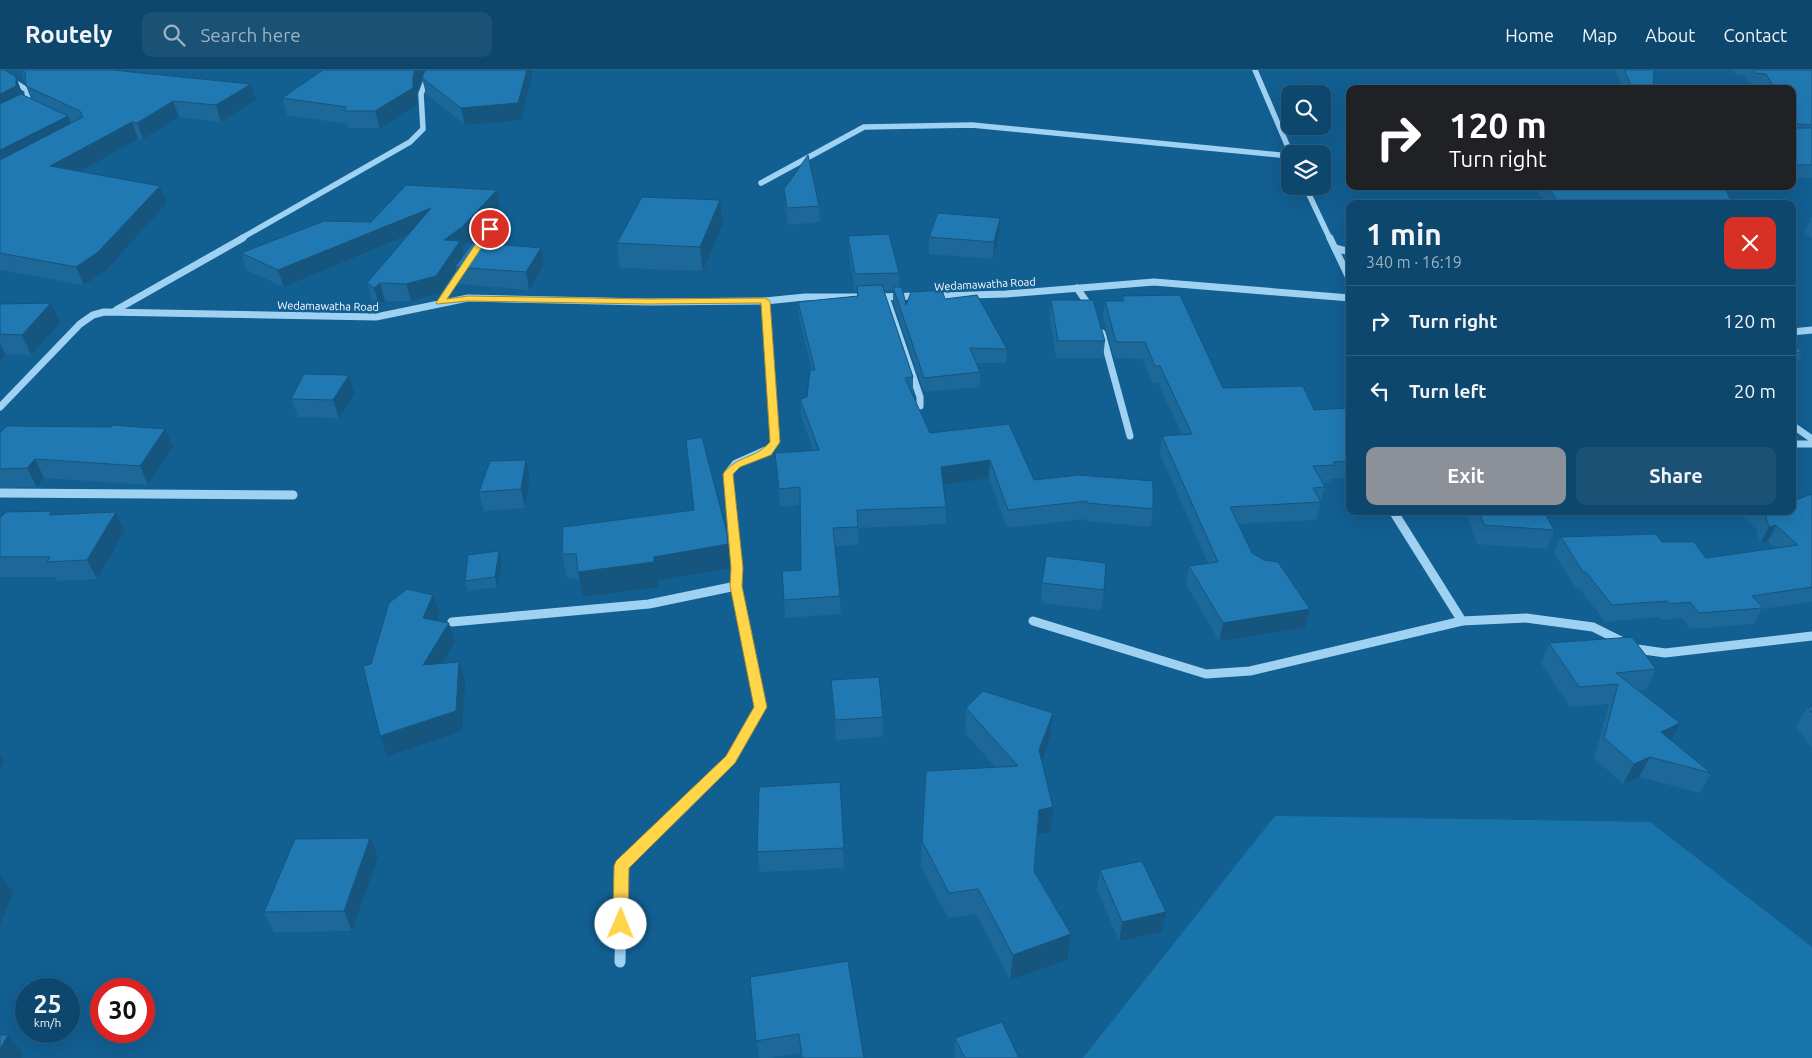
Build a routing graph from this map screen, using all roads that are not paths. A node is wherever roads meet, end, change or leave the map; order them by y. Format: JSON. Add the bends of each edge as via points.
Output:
{"nodes":[{"id":1,"x":430,"y":70,"type":"edge"},
{"id":2,"x":1255,"y":70,"type":"edge"},
{"id":3,"x":0,"y":73,"type":"edge"},
{"id":4,"x":28,"y":105,"type":"junction"},
{"id":5,"x":21,"y":108,"type":"edge"},
{"id":6,"x":36,"y":109,"type":"edge"},
{"id":7,"x":1286,"y":145,"type":"edge"},
{"id":8,"x":1281,"y":154,"type":"edge"},
{"id":9,"x":761,"y":183,"type":"dead end"},
{"id":10,"x":1309,"y":195,"type":"edge"},
{"id":11,"x":490,"y":229,"type":"dead end"},
{"id":12,"x":1335,"y":248,"type":"junction"},
{"id":13,"x":1346,"y":251,"type":"edge"},
{"id":14,"x":1346,"y":271,"type":"edge"},
{"id":15,"x":1077,"y":288,"type":"junction"},
{"id":16,"x":886,"y":297,"type":"junction"},
{"id":17,"x":1346,"y":298,"type":"edge"},
{"id":18,"x":765,"y":301,"type":"junction"},
{"id":19,"x":440,"y":303,"type":"junction"},
{"id":20,"x":114,"y":311,"type":"junction"},
{"id":21,"x":1098,"y":318,"type":"edge"},
{"id":22,"x":1100,"y":327,"type":"edge"},
{"id":23,"x":1812,"y":330,"type":"edge"},
{"id":24,"x":1796,"y":332,"type":"edge"},
{"id":25,"x":0,"y":406,"type":"edge"},
{"id":26,"x":920,"y":406,"type":"edge"},
{"id":27,"x":1796,"y":428,"type":"edge"},
{"id":28,"x":1130,"y":436,"type":"dead end"},
{"id":29,"x":1812,"y":438,"type":"edge"},
{"id":30,"x":1796,"y":444,"type":"edge"},
{"id":31,"x":1812,"y":444,"type":"edge"},
{"id":32,"x":0,"y":494,"type":"edge"},
{"id":33,"x":293,"y":494,"type":"dead end"},
{"id":34,"x":1396,"y":515,"type":"edge"},
{"id":35,"x":736,"y":586,"type":"junction"},
{"id":36,"x":1033,"y":621,"type":"dead end"},
{"id":37,"x":1462,"y":621,"type":"junction"},
{"id":38,"x":452,"y":622,"type":"dead end"},
{"id":39,"x":1812,"y":636,"type":"edge"},
{"id":40,"x":620,"y":962,"type":"dead end"}],
"edges":[{"from":1,"to":20,"type":"street","via":[[421,94],[423,128],[410,142]]},
{"from":2,"to":7,"type":"street"},
{"from":3,"to":4,"type":"street","via":[[27,90]]},
{"from":4,"to":5,"type":"street"},
{"from":4,"to":6,"type":"street"},
{"from":8,"to":9,"type":"street","via":[[972,124],[864,126]]},
{"from":10,"to":12,"type":"street"},
{"from":11,"to":19,"type":"street"},
{"from":12,"to":13,"type":"street"},
{"from":12,"to":14,"type":"street"},
{"from":15,"to":16,"type":"street","name":"Wedamawatha Road","via":[[1006,294]]},
{"from":15,"to":17,"type":"street","name":"Wedamawatha Road","via":[[1154,282]]},
{"from":15,"to":21,"type":"street"},
{"from":16,"to":18,"type":"street","name":"Wedamawatha Road","via":[[805,297]]},
{"from":16,"to":26,"type":"street","via":[[920,397]]},
{"from":18,"to":19,"type":"street","name":"Wedamawatha Road","via":[[468,298]]},
{"from":18,"to":35,"type":"street","via":[[775,442],[767,452],[736,464],[728,474]]},
{"from":19,"to":20,"type":"street","name":"Wedamawatha Road","via":[[406,313],[376,317]]},
{"from":20,"to":25,"type":"street","name":"Wedamawatha Road","via":[[93,315],[80,324]]},
{"from":22,"to":28,"type":"street"},
{"from":23,"to":24,"type":"street"},
{"from":27,"to":29,"type":"street"},
{"from":30,"to":31,"type":"street"},
{"from":32,"to":33,"type":"street"},
{"from":34,"to":37,"type":"street"},
{"from":35,"to":38,"type":"street","via":[[649,604]]},
{"from":35,"to":40,"type":"street","via":[[760,707],[730,760],[622,866]]},
{"from":36,"to":37,"type":"street","via":[[1206,674],[1250,670]]},
{"from":37,"to":39,"type":"street","via":[[1526,618],[1593,628],[1637,649],[1665,653]]}]}
